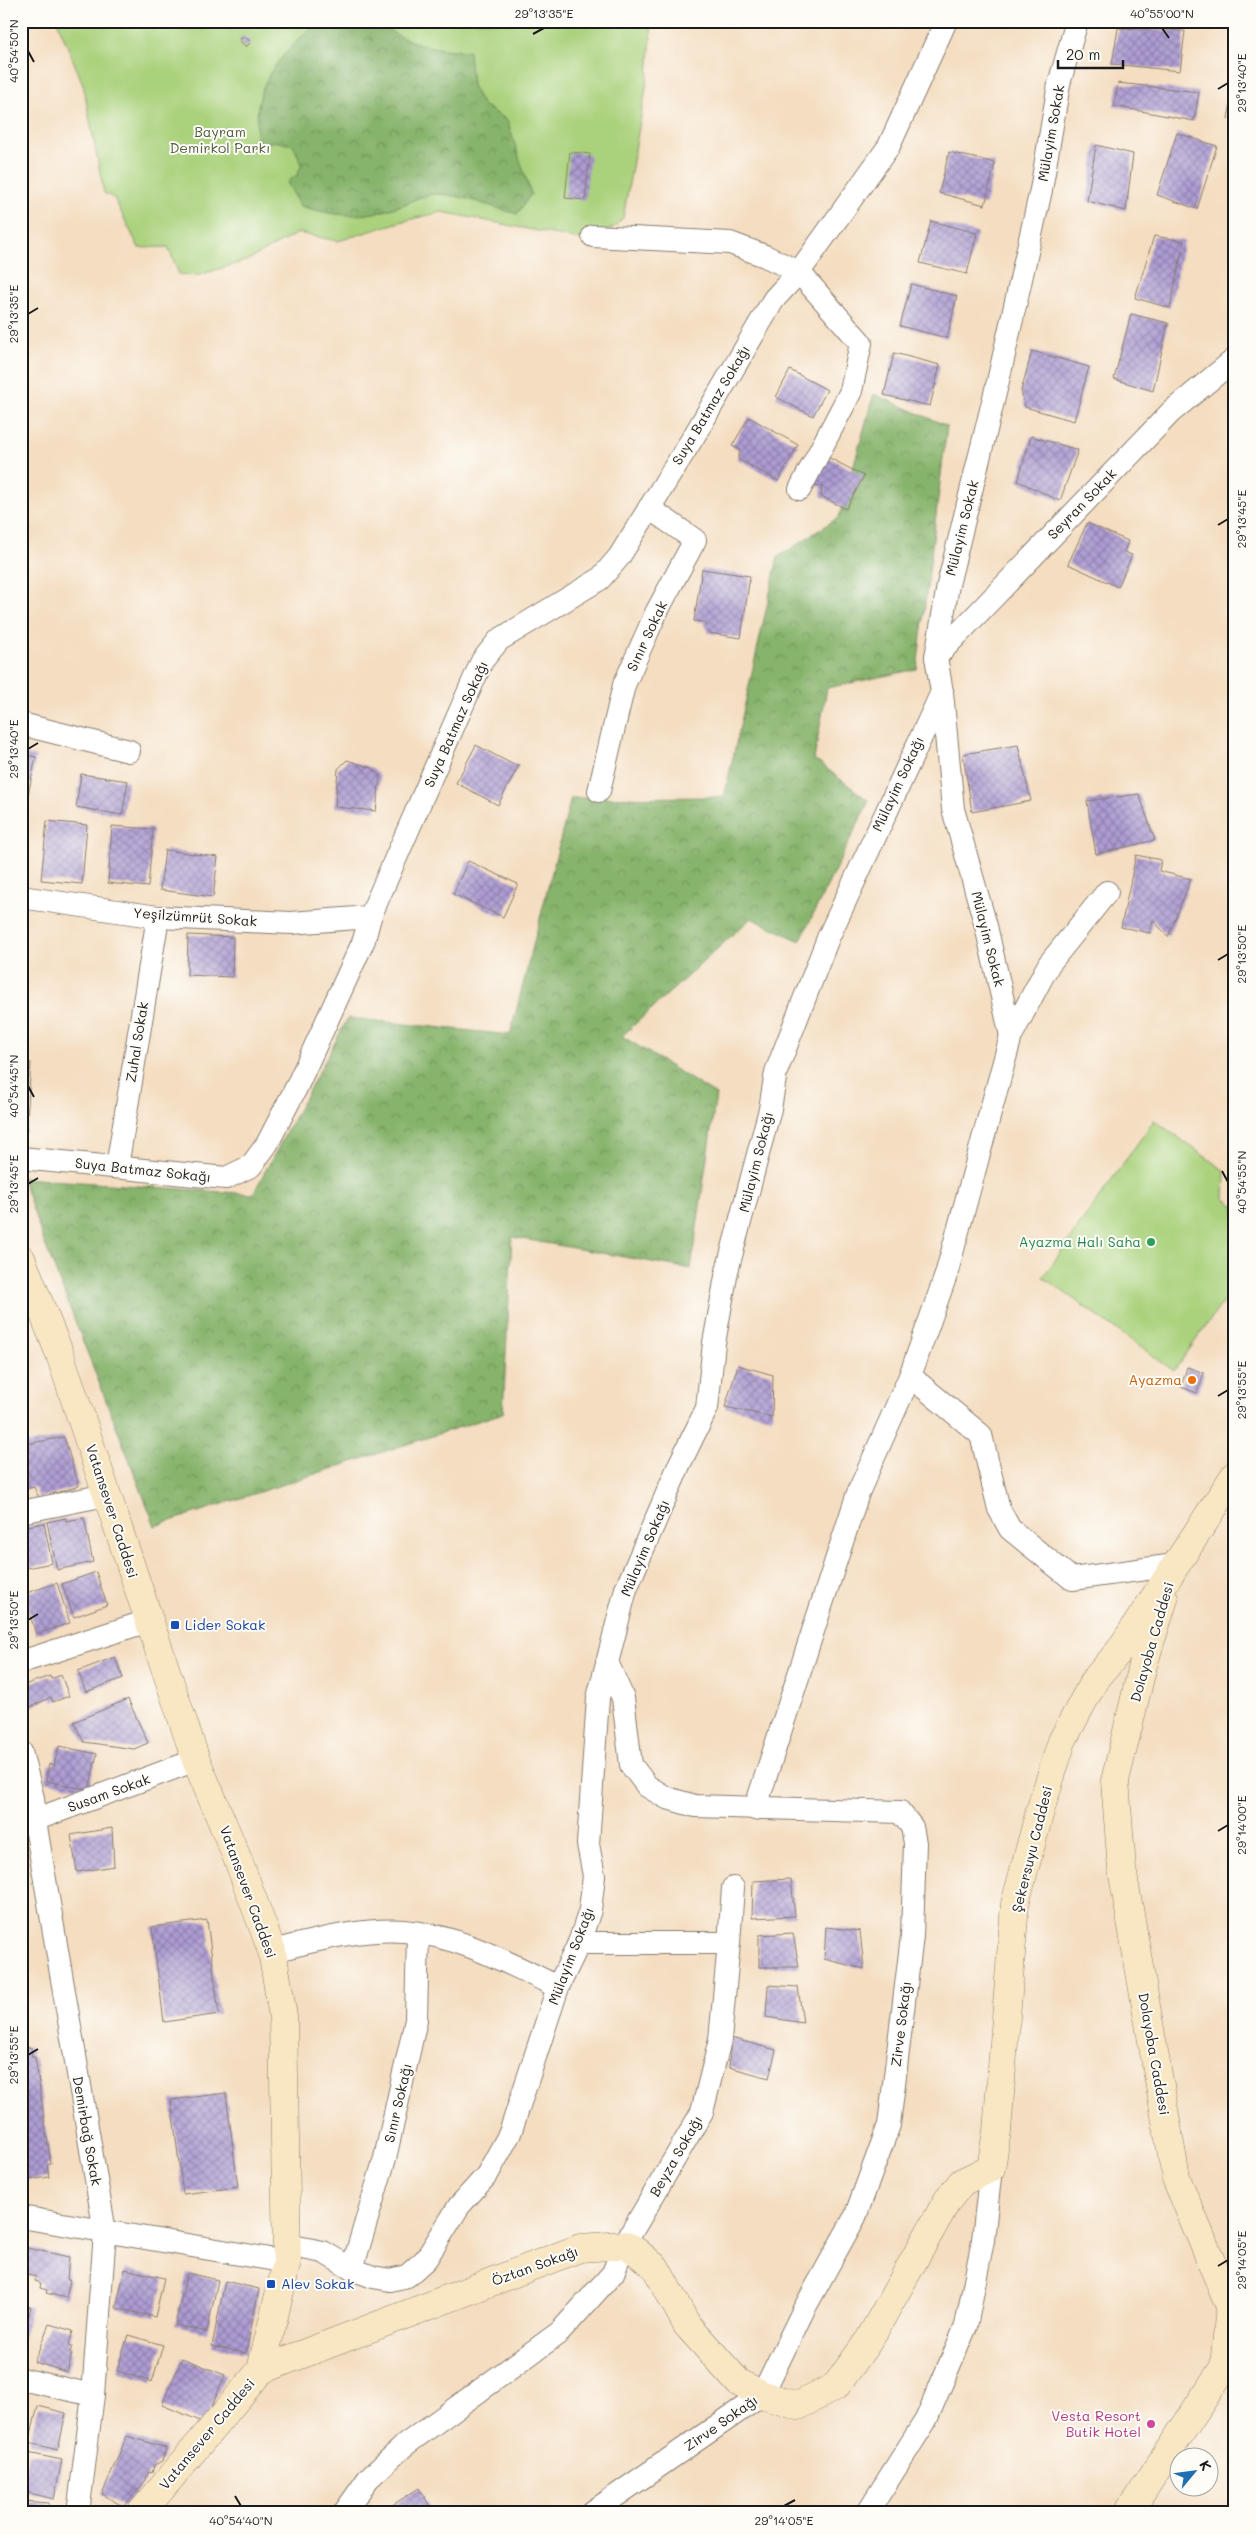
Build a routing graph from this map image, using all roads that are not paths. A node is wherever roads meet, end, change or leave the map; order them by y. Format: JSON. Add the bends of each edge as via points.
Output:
{"nodes":[{"id":1,"x":946,"y":21,"type":"edge"},
{"id":2,"x":1077,"y":21,"type":"edge"},
{"id":3,"x":593,"y":236,"type":"dead end"},
{"id":4,"x":799,"y":272,"type":"junction"},
{"id":5,"x":1235,"y":359,"type":"edge"},
{"id":6,"x":800,"y":489,"type":"dead end"},
{"id":7,"x":649,"y":508,"type":"junction"},
{"id":8,"x":936,"y":657,"type":"junction"},
{"id":9,"x":942,"y":692,"type":"junction"},
{"id":10,"x":21,"y":724,"type":"edge"},
{"id":11,"x":129,"y":750,"type":"dead end"},
{"id":12,"x":599,"y":792,"type":"dead end"},
{"id":13,"x":1107,"y":892,"type":"dead end"},
{"id":14,"x":21,"y":896,"type":"edge"},
{"id":15,"x":158,"y":917,"type":"junction"},
{"id":16,"x":370,"y":917,"type":"junction"},
{"id":17,"x":1011,"y":1036,"type":"junction"},
{"id":18,"x":21,"y":1158,"type":"edge"},
{"id":19,"x":117,"y":1166,"type":"junction"},
{"id":20,"x":21,"y":1258,"type":"edge"},
{"id":21,"x":910,"y":1376,"type":"junction"},
{"id":22,"x":1235,"y":1475,"type":"edge"},
{"id":23,"x":106,"y":1495,"type":"junction"},
{"id":24,"x":21,"y":1512,"type":"edge"},
{"id":25,"x":1175,"y":1564,"type":"junction"},
{"id":26,"x":148,"y":1621,"type":"junction"},
{"id":27,"x":21,"y":1662,"type":"edge"},
{"id":28,"x":607,"y":1662,"type":"junction"},
{"id":29,"x":21,"y":1752,"type":"edge"},
{"id":30,"x":196,"y":1760,"type":"junction"},
{"id":31,"x":755,"y":1809,"type":"junction"},
{"id":32,"x":28,"y":1823,"type":"edge"},
{"id":33,"x":733,"y":1888,"type":"dead end"},
{"id":34,"x":418,"y":1934,"type":"junction"},
{"id":35,"x":579,"y":1943,"type":"junction"},
{"id":36,"x":729,"y":1943,"type":"junction"},
{"id":37,"x":272,"y":1952,"type":"junction"},
{"id":38,"x":558,"y":1987,"type":"junction"},
{"id":39,"x":991,"y":2168,"type":"junction"},
{"id":40,"x":21,"y":2217,"type":"edge"},
{"id":41,"x":104,"y":2232,"type":"junction"},
{"id":42,"x":624,"y":2245,"type":"junction"},
{"id":43,"x":287,"y":2254,"type":"junction"},
{"id":44,"x":352,"y":2269,"type":"junction"},
{"id":45,"x":261,"y":2370,"type":"junction"},
{"id":46,"x":21,"y":2379,"type":"edge"},
{"id":47,"x":93,"y":2395,"type":"junction"},
{"id":48,"x":762,"y":2395,"type":"junction"},
{"id":49,"x":78,"y":2513,"type":"edge"},
{"id":50,"x":141,"y":2513,"type":"edge"},
{"id":51,"x":344,"y":2513,"type":"edge"},
{"id":52,"x":591,"y":2513,"type":"edge"},
{"id":53,"x":867,"y":2513,"type":"edge"},
{"id":54,"x":1128,"y":2513,"type":"edge"}],
"edges":[{"from":1,"to":4,"type":"street","name":"Suya Batmaz Sokağı","via":[[889,146]]},
{"from":2,"to":8,"type":"street","name":"Mülayim Sokak","via":[[1059,84],[1041,190],[948,585]]},
{"from":3,"to":4,"type":"street","via":[[730,243]]},
{"from":4,"to":6,"type":"street","via":[[861,343],[851,391]]},
{"from":4,"to":7,"type":"street","name":"Suya Batmaz Sokağı","via":[[774,299]]},
{"from":5,"to":8,"type":"street","name":"Seyran Sokak","via":[[1170,412]]},
{"from":7,"to":12,"type":"street","name":"Sınır Sokak","via":[[695,540],[656,613],[624,685]]},
{"from":7,"to":16,"type":"street","name":"Suya Batmaz Sokağı","via":[[619,557],[600,579],[499,640],[482,661]]},
{"from":8,"to":9,"type":"street","name":"Mülayim Sokak"},
{"from":9,"to":17,"type":"street","name":"Mülayim Sokak","via":[[953,809],[986,926]]},
{"from":9,"to":28,"type":"street","name":"Mülayim Sokağı","via":[[828,938],[776,1072],[770,1109],[727,1271],[707,1408],[626,1589]]},
{"from":10,"to":11,"type":"street"},
{"from":13,"to":17,"type":"street","via":[[1049,964]]},
{"from":14,"to":15,"type":"street","name":"Yeşilzümrüt Sokak"},
{"from":15,"to":16,"type":"street","name":"Yeşilzümrüt Sokak","via":[[291,923]]},
{"from":15,"to":19,"type":"street","name":"Zuhal Sokak"},
{"from":16,"to":19,"type":"street","name":"Suya Batmaz Sokağı","via":[[364,940],[296,1088],[267,1144],[251,1166],[226,1178]]},
{"from":17,"to":21,"type":"street","via":[[946,1275]]},
{"from":18,"to":19,"type":"street","name":"Suya Batmaz Sokağı"},
{"from":20,"to":23,"type":"street","name":"Vatansever Caddesi","via":[[59,1352]]},
{"from":21,"to":25,"type":"street","via":[[981,1435],[998,1509],[1010,1529],[1072,1579]]},
{"from":21,"to":31,"type":"street","via":[[858,1493]]},
{"from":22,"to":25,"type":"street","name":"Şekersuyu Caddesi"},
{"from":23,"to":24,"type":"street"},
{"from":23,"to":26,"type":"street","name":"Vatansever Caddesi"},
{"from":25,"to":39,"type":"street","name":"Şekersuyu Caddesi","via":[[1120,1650],[1094,1681],[1062,1741],[1040,1810],[1015,1904],[998,2122]]},
{"from":25,"to":54,"type":"street","name":"Dolayoba Caddesi","via":[[1144,1665],[1115,1781],[1122,1869],[1176,2178],[1230,2306],[1224,2367]]},
{"from":26,"to":27,"type":"street"},
{"from":26,"to":30,"type":"street","name":"Vatansever Caddesi"},
{"from":28,"to":31,"type":"street","name":"Zirve Sokağı","via":[[623,1698],[631,1765],[647,1786],[667,1798],[695,1806]]},
{"from":28,"to":35,"type":"street","name":"Mülayim Sokağı","via":[[598,1698],[588,1844],[594,1876],[590,1910]]},
{"from":29,"to":32,"type":"street","name":"Demirbağ Sokak","via":[[33,1798]]},
{"from":30,"to":32,"type":"street","name":"Susam Sokak"},
{"from":30,"to":37,"type":"street","name":"Vatansever Caddesi"},
{"from":31,"to":48,"type":"street","name":"Zirve Sokağı","via":[[900,1812],[912,1827],[915,1843],[912,1936],[889,2125],[855,2217],[804,2309]]},
{"from":32,"to":41,"type":"street","name":"Demirbağ Sokak"},
{"from":33,"to":36,"type":"street","name":"Beyza Sokağı"},
{"from":34,"to":37,"type":"street","via":[[404,1931],[344,1934]]},
{"from":34,"to":38,"type":"street","via":[[460,1942]]},
{"from":34,"to":44,"type":"street","name":"Sınır Sokağı","via":[[414,2029],[385,2158]]},
{"from":35,"to":36,"type":"street"},
{"from":35,"to":38,"type":"street","name":"Mülayim Sokağı"},
{"from":36,"to":42,"type":"street","name":"Beyza Sokağı","via":[[720,2040],[702,2112]]},
{"from":37,"to":43,"type":"street","name":"Vatansever Caddesi","via":[[283,2016]]},
{"from":38,"to":44,"type":"street","name":"Mülayim Sokağı","via":[[510,2133],[487,2175],[459,2206],[426,2259],[407,2276],[390,2280]]},
{"from":39,"to":48,"type":"street","via":[[962,2182],[947,2201],[869,2340],[836,2386],[798,2406]]},
{"from":39,"to":53,"type":"street","via":[[966,2326],[926,2420]]},
{"from":40,"to":41,"type":"street"},
{"from":41,"to":43,"type":"street"},
{"from":41,"to":47,"type":"street","name":"Demirbağ Sokak"},
{"from":42,"to":45,"type":"street","name":"Öztan Sokağı","via":[[580,2248]]},
{"from":42,"to":48,"type":"street","via":[[656,2268],[687,2325],[738,2382]]},
{"from":42,"to":51,"type":"street","name":"Beyza Sokağı","via":[[613,2273],[560,2332],[405,2445],[368,2479]]},
{"from":43,"to":44,"type":"street","name":"Mülayim Sokağı","via":[[324,2252]]},
{"from":43,"to":45,"type":"street","name":"Vatansever Caddesi"},
{"from":45,"to":50,"type":"street","name":"Vatansever Caddesi"},
{"from":46,"to":47,"type":"street"},
{"from":47,"to":49,"type":"street","name":"Demirbağ Sokak"},
{"from":48,"to":52,"type":"street","name":"Zirve Sokağı"}]}
